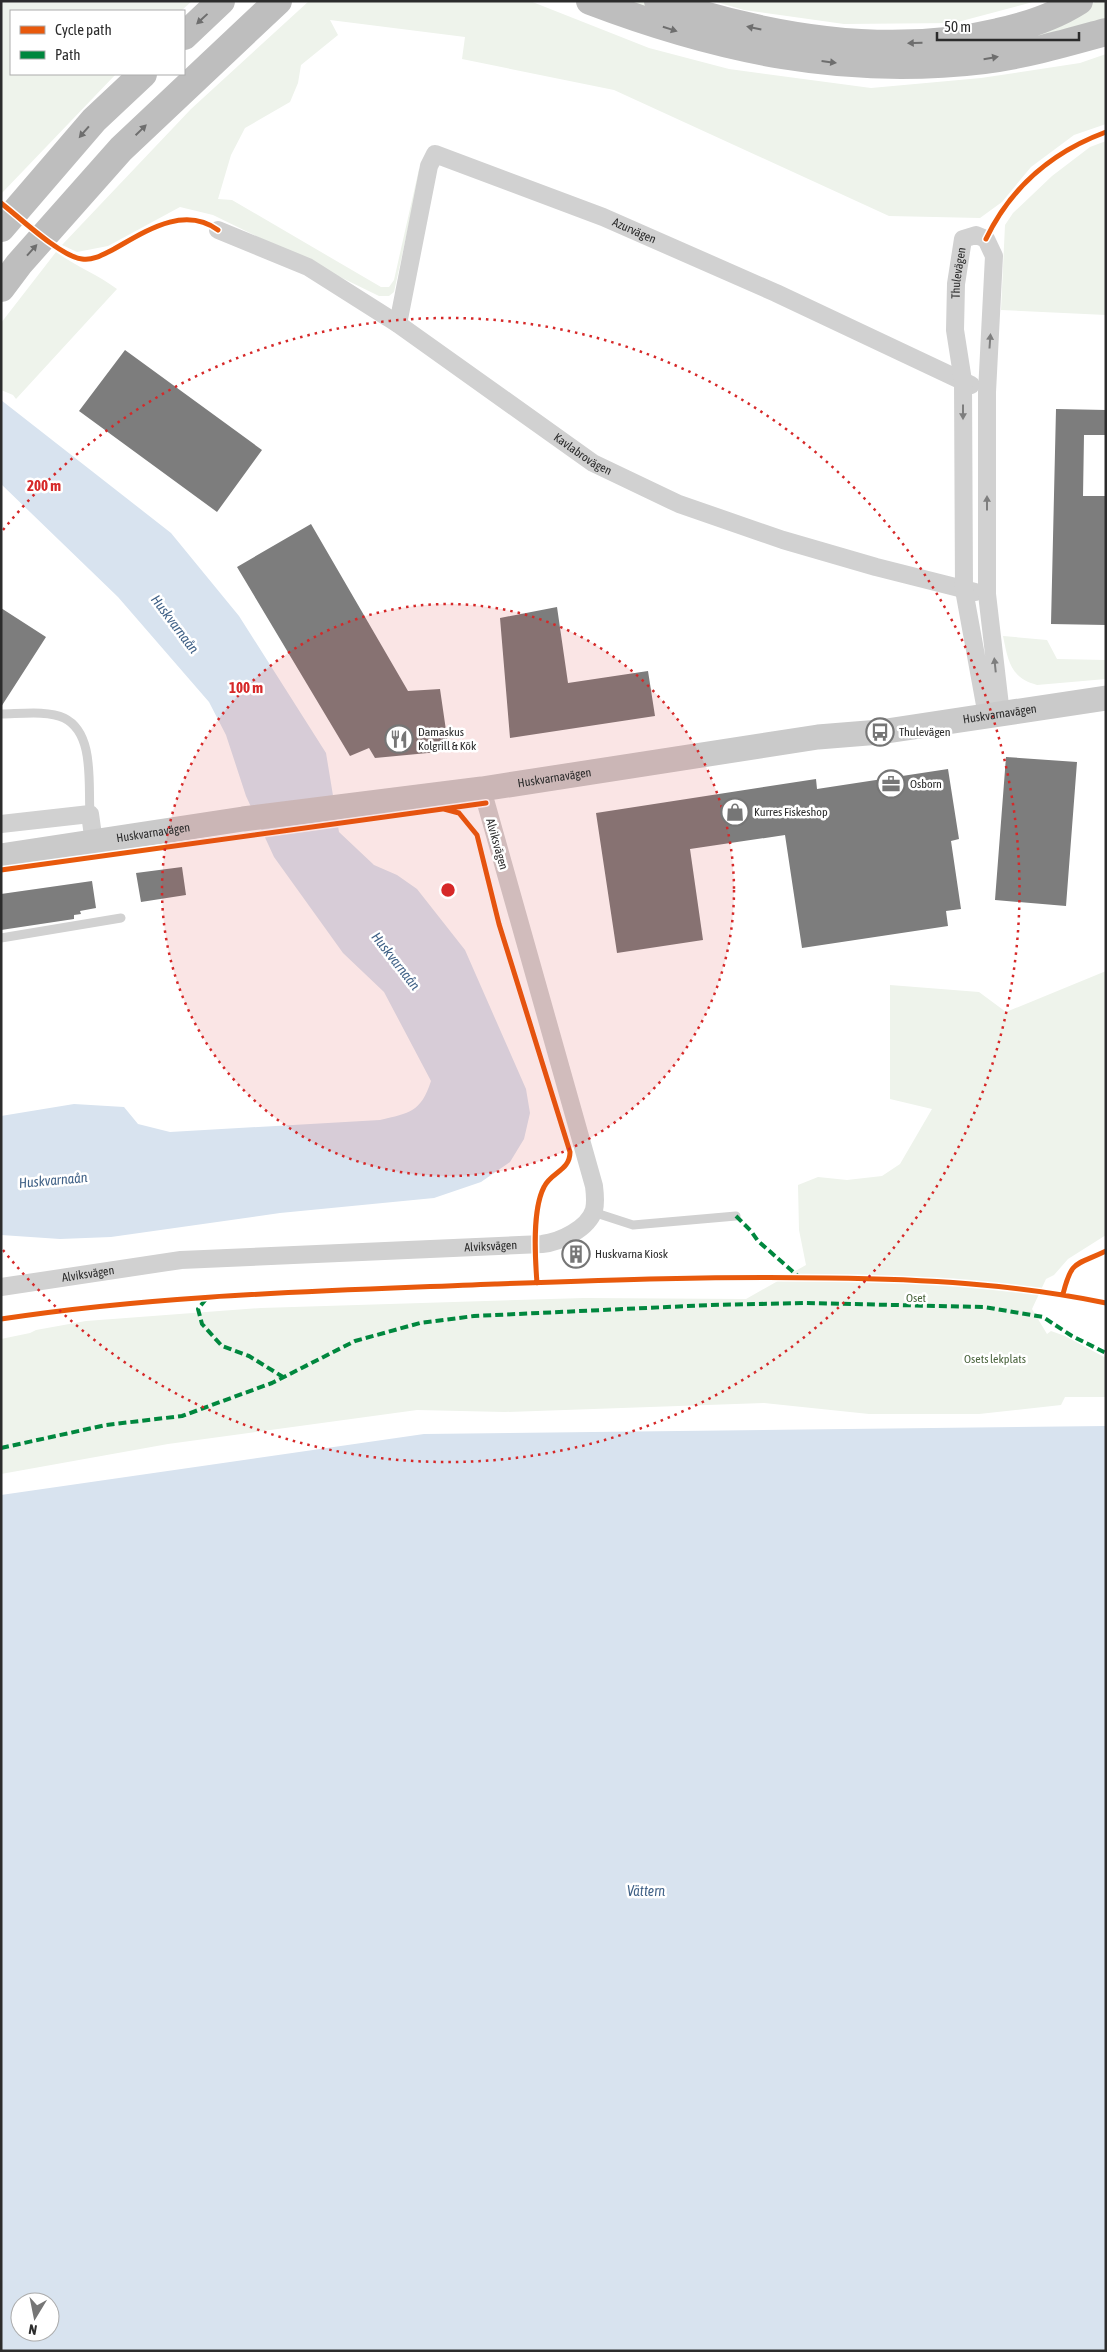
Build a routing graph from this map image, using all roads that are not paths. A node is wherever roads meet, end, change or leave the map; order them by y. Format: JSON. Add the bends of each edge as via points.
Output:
{"nodes":[{"id":1,"x":220,"y":1,"type":"edge"},
{"id":2,"x":590,"y":1,"type":"edge"},
{"id":3,"x":658,"y":1,"type":"edge"},
{"id":4,"x":1079,"y":1,"type":"edge"},
{"id":5,"x":271,"y":7,"type":"edge"},
{"id":6,"x":1106,"y":32,"type":"edge"},
{"id":7,"x":185,"y":35,"type":"edge"},
{"id":8,"x":142,"y":75,"type":"edge"},
{"id":9,"x":1,"y":228,"type":"edge"},
{"id":10,"x":218,"y":230,"type":"dead end"},
{"id":11,"x":1,"y":288,"type":"edge"},
{"id":12,"x":398,"y":324,"type":"junction"},
{"id":13,"x":963,"y":381,"type":"junction"},
{"id":14,"x":987,"y":392,"type":"junction"},
{"id":15,"x":964,"y":590,"type":"junction"},
{"id":16,"x":987,"y":594,"type":"junction"},
{"id":17,"x":1106,"y":698,"type":"edge"},
{"id":18,"x":1,"y":714,"type":"edge"},
{"id":19,"x":994,"y":715,"type":"junction"},
{"id":20,"x":482,"y":789,"type":"junction"},
{"id":21,"x":90,"y":814,"type":"junction"},
{"id":22,"x":1,"y":824,"type":"edge"},
{"id":23,"x":94,"y":843,"type":"junction"},
{"id":24,"x":1,"y":856,"type":"edge"},
{"id":25,"x":121,"y":918,"type":"dead end"},
{"id":26,"x":1,"y":938,"type":"edge"},
{"id":27,"x":594,"y":1212,"type":"junction"},
{"id":28,"x":736,"y":1216,"type":"dead end"},
{"id":29,"x":1,"y":1287,"type":"edge"}],
"edges":[{"from":1,"to":7,"type":"highway","one_way":true},
{"from":2,"to":6,"type":"highway","one_way":true,"via":[[705,40],[768,54],[846,64],[904,66],[984,60]]},
{"from":4,"to":3,"type":"highway","one_way":true,"via":[[1064,11],[1022,27],[939,42],[887,44],[781,34],[722,21]]},
{"from":11,"to":5,"type":"highway","one_way":true,"via":[[121,149]]},
{"from":8,"to":9,"type":"highway","one_way":true,"via":[[94,120]]},
{"from":10,"to":12,"type":"street","name":"Kavlabrovägen","via":[[308,268]]},
{"from":12,"to":13,"type":"street","name":"Azurvägen","via":[[428,166],[435,154],[603,217],[776,293]]},
{"from":12,"to":15,"type":"street","name":"Kavlabrovägen","via":[[593,463],[679,504],[783,540]]},
{"from":13,"to":14,"type":"street","name":"Azurvägen"},
{"from":14,"to":13,"type":"street","name":"Thulevägen","one_way":true,"via":[[994,256],[986,240],[976,235],[963,239],[956,284],[954,330]]},
{"from":13,"to":15,"type":"street","name":"Thulevägen","one_way":true},
{"from":16,"to":14,"type":"street","name":"Thulevägen","one_way":true},
{"from":15,"to":16,"type":"street","name":"Kavlabrovägen"},
{"from":15,"to":19,"type":"street","name":"Thulevägen"},
{"from":19,"to":16,"type":"street","name":"Thulevägen","one_way":true},
{"from":17,"to":19,"type":"street","name":"Huskvarnavägen"},
{"from":18,"to":21,"type":"lane","via":[[63,717],[77,728],[86,745]]},
{"from":19,"to":20,"type":"street","name":"Huskvarnavägen","via":[[880,732],[818,737]]},
{"from":20,"to":23,"type":"street","name":"Huskvarnavägen","via":[[369,802]]},
{"from":20,"to":27,"type":"street","name":"Alviksvägen","via":[[594,1186]]},
{"from":21,"to":22,"type":"street"},
{"from":21,"to":23,"type":"street"},
{"from":23,"to":24,"type":"street","name":"Huskvarnavägen"},
{"from":25,"to":26,"type":"lane"},
{"from":27,"to":28,"type":"lane","via":[[633,1225]]},
{"from":27,"to":29,"type":"street","name":"Alviksvägen","via":[[582,1225],[555,1242],[181,1260]]}]}
